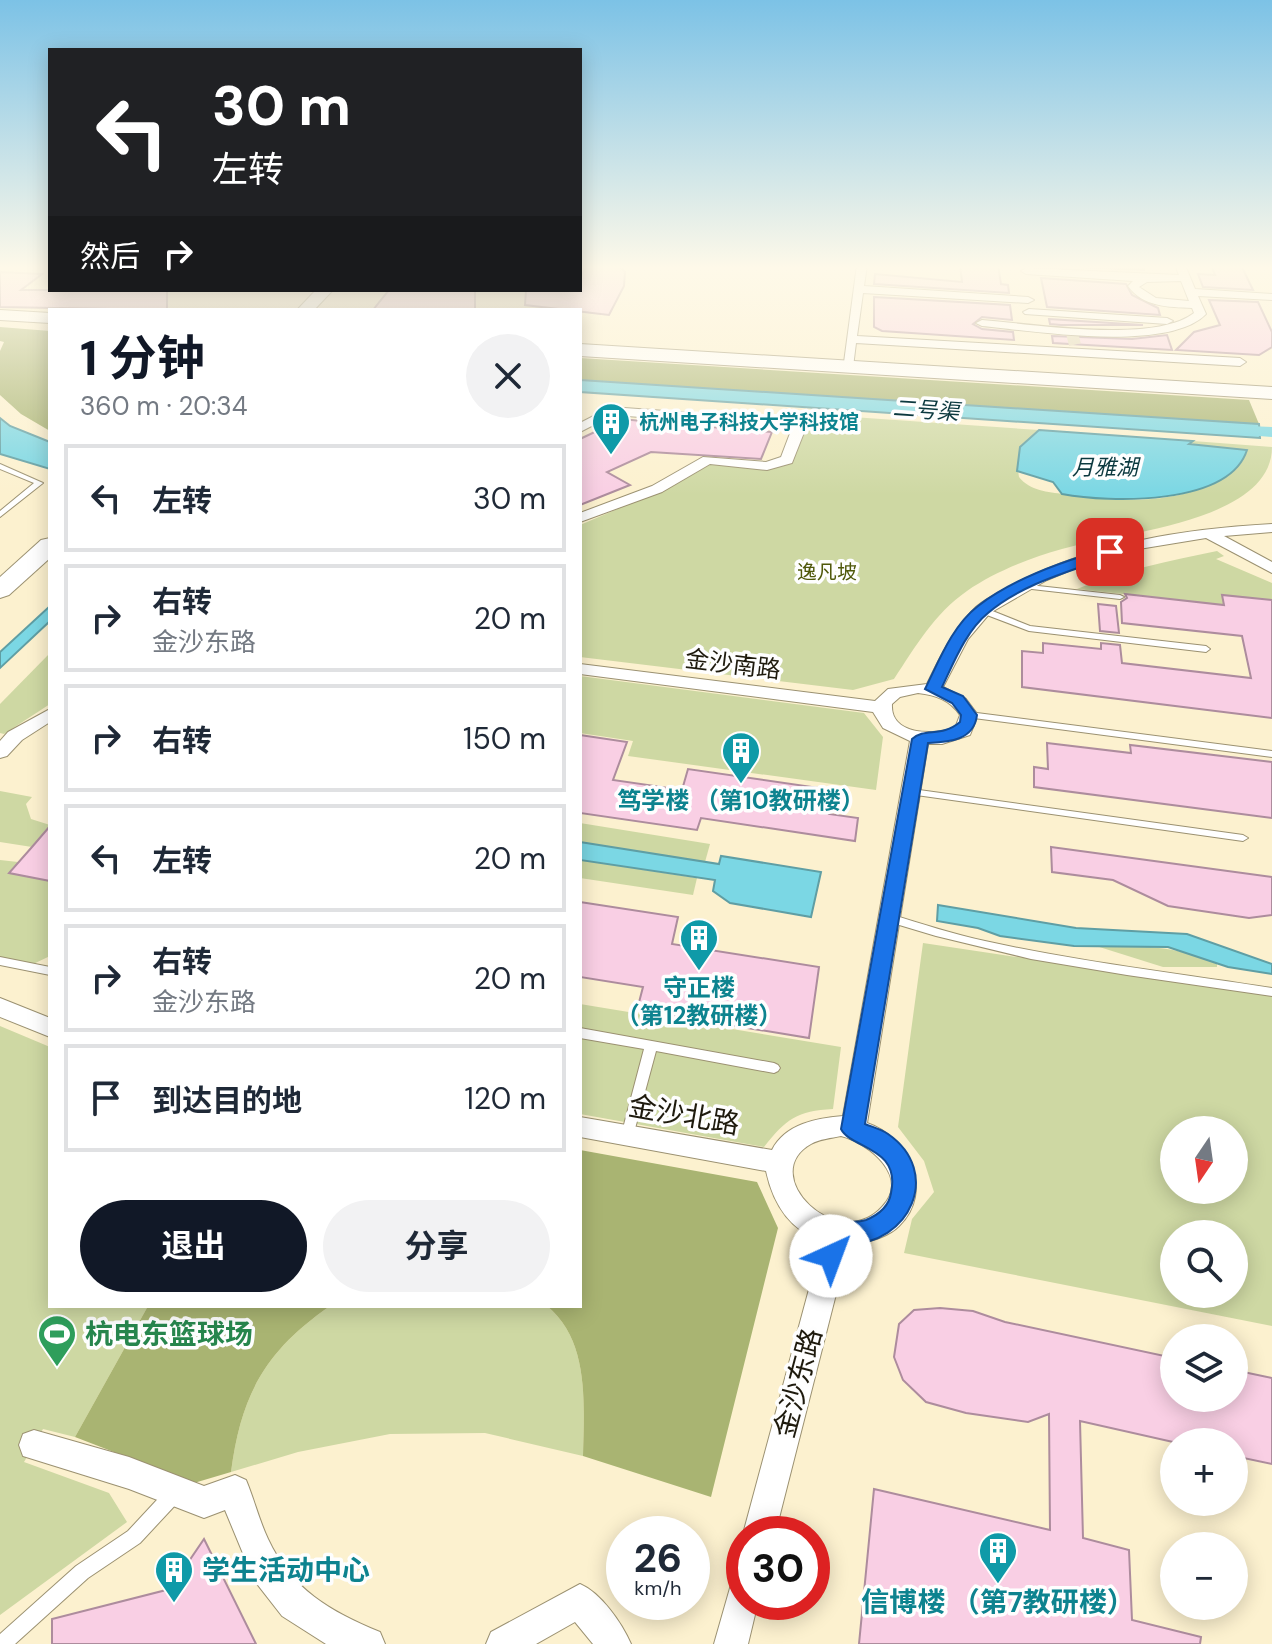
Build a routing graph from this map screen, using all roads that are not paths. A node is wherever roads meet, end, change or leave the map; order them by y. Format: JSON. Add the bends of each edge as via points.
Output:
{"nodes":[{"id":1,"x":852,"y":342,"type":"edge"},
{"id":2,"x":1086,"y":342,"type":"edge"},
{"id":3,"x":582,"y":348,"type":"edge"},
{"id":4,"x":1240,"y":362,"type":"dead end"},
{"id":5,"x":848,"y":364,"type":"junction"},
{"id":6,"x":1272,"y":386,"type":"edge"},
{"id":7,"x":1272,"y":393,"type":"edge"},
{"id":8,"x":582,"y":427,"type":"edge"},
{"id":9,"x":0,"y":466,"type":"edge"},
{"id":10,"x":0,"y":515,"type":"edge"},
{"id":11,"x":582,"y":517,"type":"edge"},
{"id":12,"x":1272,"y":528,"type":"edge"},
{"id":13,"x":1209,"y":533,"type":"junction"},
{"id":14,"x":48,"y":547,"type":"edge"},
{"id":15,"x":1272,"y":568,"type":"edge"},
{"id":16,"x":1023,"y":586,"type":"junction"},
{"id":17,"x":0,"y":590,"type":"edge"},
{"id":18,"x":1120,"y":597,"type":"dead end"},
{"id":19,"x":982,"y":610,"type":"junction"},
{"id":20,"x":1206,"y":649,"type":"dead end"},
{"id":21,"x":582,"y":669,"type":"edge"},
{"id":22,"x":933,"y":689,"type":"junction"},
{"id":23,"x":880,"y":707,"type":"junction"},
{"id":24,"x":48,"y":715,"type":"edge"},
{"id":25,"x":969,"y":715,"type":"junction"},
{"id":26,"x":920,"y":739,"type":"junction"},
{"id":27,"x":0,"y":752,"type":"edge"},
{"id":28,"x":1272,"y":754,"type":"edge"},
{"id":29,"x":912,"y":792,"type":"junction"},
{"id":30,"x":1243,"y":838,"type":"dead end"},
{"id":31,"x":889,"y":917,"type":"junction"},
{"id":32,"x":0,"y":961,"type":"edge"},
{"id":33,"x":48,"y":971,"type":"edge"},
{"id":34,"x":1272,"y":992,"type":"edge"},
{"id":35,"x":0,"y":1007,"type":"edge"},
{"id":36,"x":48,"y":1027,"type":"edge"},
{"id":37,"x":582,"y":1033,"type":"edge"},
{"id":38,"x":651,"y":1046,"type":"junction"},
{"id":39,"x":774,"y":1068,"type":"dead end"},
{"id":40,"x":582,"y":1127,"type":"edge"},
{"id":41,"x":853,"y":1129,"type":"junction"},
{"id":42,"x":627,"y":1136,"type":"junction"},
{"id":43,"x":779,"y":1162,"type":"junction"},
{"id":44,"x":838,"y":1232,"type":"junction"},
{"id":45,"x":34,"y":1445,"type":"dead end"},
{"id":46,"x":175,"y":1492,"type":"junction"},
{"id":47,"x":764,"y":1516,"type":"edge"},
{"id":48,"x":737,"y":1620,"type":"edge"},
{"id":49,"x":2,"y":1644,"type":"edge"},
{"id":50,"x":368,"y":1644,"type":"edge"},
{"id":51,"x":503,"y":1644,"type":"edge"},
{"id":52,"x":614,"y":1644,"type":"edge"},
{"id":53,"x":731,"y":1644,"type":"edge"}],
"edges":[{"from":1,"to":5,"type":"street"},
{"from":2,"to":4,"type":"street"},
{"from":3,"to":5,"type":"main road"},
{"from":5,"to":6,"type":"main road"},
{"from":5,"to":7,"type":"main road"},
{"from":8,"to":11,"type":"street","via":[[611,411],[800,425],[787,460],[767,466],[708,460],[657,489]]},
{"from":9,"to":10,"type":"lane","via":[[39,483]]},
{"from":12,"to":13,"type":"street"},
{"from":13,"to":15,"type":"street"},
{"from":13,"to":16,"type":"street","via":[[1088,558]]},
{"from":14,"to":17,"type":"main road"},
{"from":16,"to":18,"type":"lane"},
{"from":16,"to":19,"type":"street"},
{"from":19,"to":20,"type":"lane","via":[[1029,628]]},
{"from":19,"to":22,"type":"street","via":[[955,643]]},
{"from":21,"to":23,"type":"street","name":"金沙南路"},
{"from":22,"to":23,"type":"street","via":[[892,693]]},
{"from":22,"to":25,"type":"street","via":[[957,699]]},
{"from":23,"to":26,"type":"street","via":[[888,725]]},
{"from":24,"to":27,"type":"street"},
{"from":25,"to":26,"type":"street","via":[[963,731],[954,736]]},
{"from":25,"to":28,"type":"lane"},
{"from":26,"to":29,"type":"street"},
{"from":29,"to":30,"type":"lane"},
{"from":29,"to":31,"type":"street"},
{"from":31,"to":34,"type":"lane","via":[[944,936],[1057,960]]},
{"from":31,"to":41,"type":"street"},
{"from":32,"to":33,"type":"lane"},
{"from":35,"to":36,"type":"street"},
{"from":37,"to":38,"type":"lane"},
{"from":38,"to":39,"type":"lane"},
{"from":38,"to":42,"type":"lane"},
{"from":40,"to":42,"type":"street","name":"金沙北路"},
{"from":41,"to":43,"type":"street","via":[[819,1127],[801,1134]]},
{"from":41,"to":44,"type":"street","via":[[879,1140],[892,1153],[905,1186],[892,1216],[877,1227]]},
{"from":42,"to":43,"type":"street","name":"金沙北路"},
{"from":43,"to":44,"type":"street","via":[[778,1180],[798,1215]]},
{"from":44,"to":47,"type":"street","name":"金沙东路"},
{"from":45,"to":46,"type":"street"},
{"from":46,"to":49,"type":"lane","via":[[134,1537],[82,1572]]},
{"from":46,"to":50,"type":"street","via":[[204,1502],[235,1491],[251,1544],[269,1577],[303,1613]]},
{"from":48,"to":53,"type":"street"},
{"from":51,"to":52,"type":"street","via":[[580,1601]]}]}
